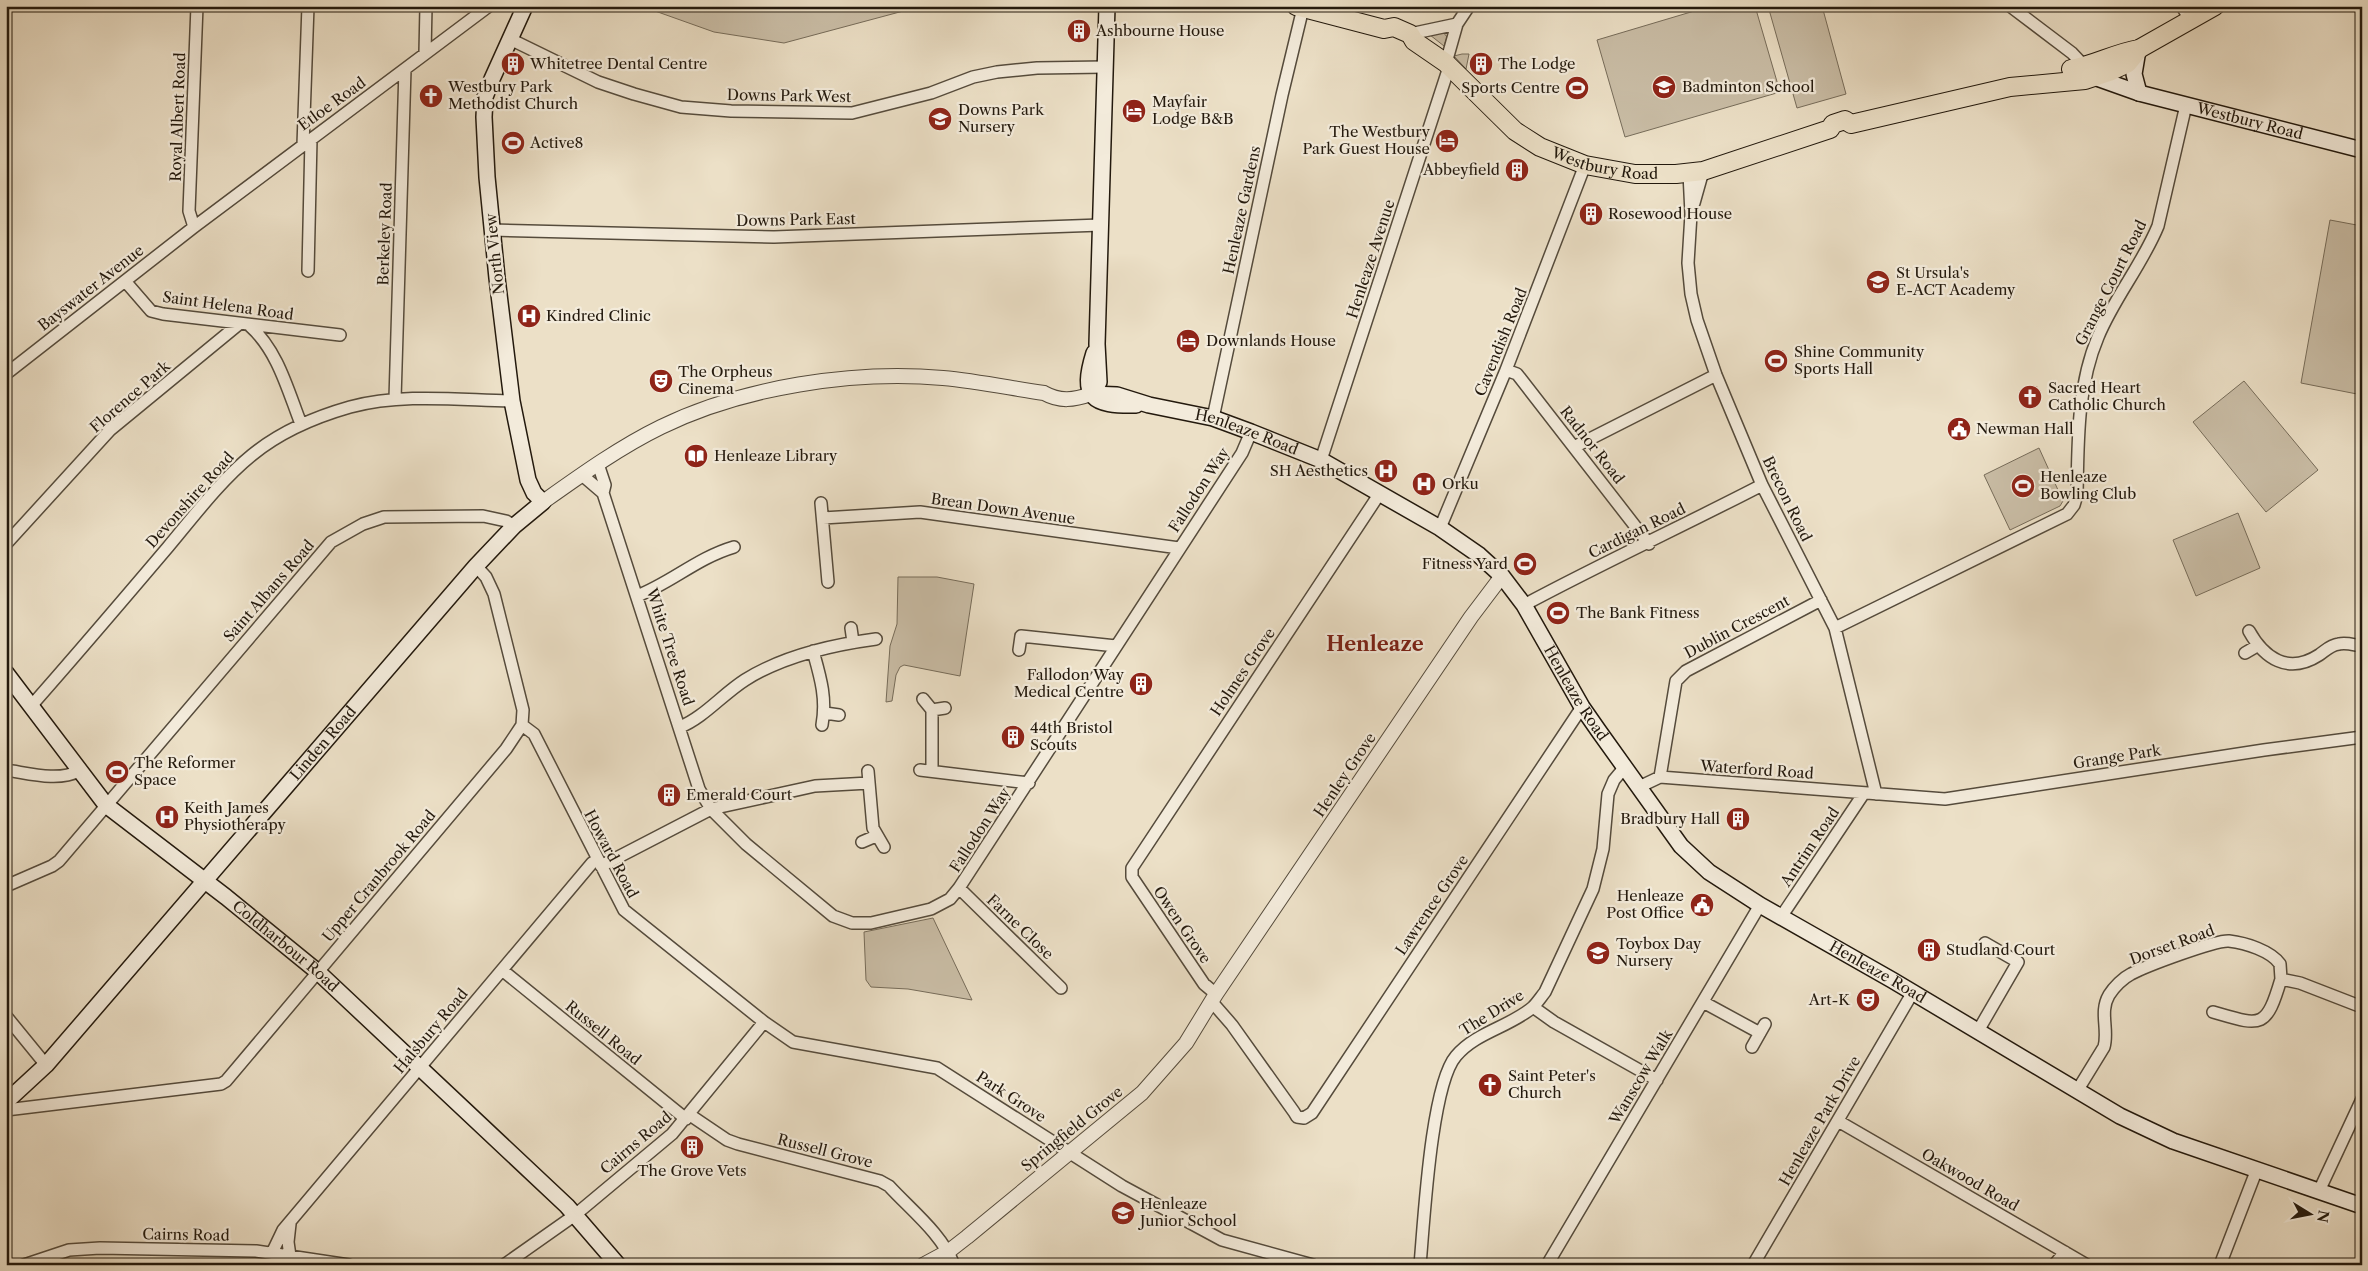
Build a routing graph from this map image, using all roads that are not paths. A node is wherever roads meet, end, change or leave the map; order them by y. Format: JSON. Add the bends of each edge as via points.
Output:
{"nodes":[{"id":1,"x":197,"y":6,"type":"edge"},
{"id":2,"x":308,"y":6,"type":"edge"},
{"id":3,"x":426,"y":6,"type":"edge"},
{"id":4,"x":489,"y":6,"type":"edge"},
{"id":5,"x":525,"y":6,"type":"edge"},
{"id":6,"x":1107,"y":6,"type":"edge"},
{"id":7,"x":1469,"y":6,"type":"edge"},
{"id":8,"x":2010,"y":6,"type":"edge"},
{"id":9,"x":2214,"y":6,"type":"edge"},
{"id":10,"x":1300,"y":7,"type":"edge"},
{"id":11,"x":2186,"y":13,"type":"edge"},
{"id":12,"x":1457,"y":24,"type":"junction"},
{"id":13,"x":1412,"y":38,"type":"junction"},
{"id":14,"x":510,"y":40,"type":"junction"},
{"id":15,"x":2139,"y":49,"type":"junction"},
{"id":16,"x":425,"y":54,"type":"junction"},
{"id":17,"x":1447,"y":65,"type":"junction"},
{"id":18,"x":1105,"y":67,"type":"junction"},
{"id":19,"x":405,"y":69,"type":"junction"},
{"id":20,"x":2090,"y":72,"type":"junction"},
{"id":21,"x":2139,"y":93,"type":"junction"},
{"id":22,"x":2186,"y":105,"type":"junction"},
{"id":23,"x":307,"y":142,"type":"junction"},
{"id":24,"x":2362,"y":150,"type":"edge"},
{"id":25,"x":1585,"y":165,"type":"junction"},
{"id":26,"x":1696,"y":172,"type":"junction"},
{"id":27,"x":1101,"y":225,"type":"junction"},
{"id":28,"x":194,"y":227,"type":"junction"},
{"id":29,"x":492,"y":230,"type":"junction"},
{"id":30,"x":308,"y":271,"type":"dead end"},
{"id":31,"x":125,"y":281,"type":"junction"},
{"id":32,"x":245,"y":325,"type":"junction"},
{"id":33,"x":340,"y":335,"type":"dead end"},
{"id":34,"x":1506,"y":370,"type":"junction"},
{"id":35,"x":6,"y":374,"type":"edge"},
{"id":36,"x":1716,"y":375,"type":"junction"},
{"id":37,"x":1091,"y":394,"type":"junction"},
{"id":38,"x":395,"y":399,"type":"junction"},
{"id":39,"x":512,"y":401,"type":"junction"},
{"id":40,"x":1213,"y":418,"type":"junction"},
{"id":41,"x":301,"y":424,"type":"junction"},
{"id":42,"x":1251,"y":432,"type":"junction"},
{"id":43,"x":1574,"y":447,"type":"junction"},
{"id":44,"x":1321,"y":460,"type":"junction"},
{"id":45,"x":598,"y":464,"type":"junction"},
{"id":46,"x":582,"y":474,"type":"junction"},
{"id":47,"x":1762,"y":486,"type":"junction"},
{"id":48,"x":603,"y":493,"type":"junction"},
{"id":49,"x":1380,"y":493,"type":"junction"},
{"id":50,"x":543,"y":502,"type":"junction"},
{"id":51,"x":821,"y":503,"type":"dead end"},
{"id":52,"x":823,"y":518,"type":"junction"},
{"id":53,"x":514,"y":526,"type":"junction"},
{"id":54,"x":1440,"y":528,"type":"junction"},
{"id":55,"x":6,"y":544,"type":"edge"},
{"id":56,"x":1649,"y":544,"type":"junction"},
{"id":57,"x":734,"y":547,"type":"dead end"},
{"id":58,"x":1179,"y":548,"type":"junction"},
{"id":59,"x":476,"y":566,"type":"junction"},
{"id":60,"x":1502,"y":576,"type":"junction"},
{"id":61,"x":828,"y":582,"type":"dead end"},
{"id":62,"x":637,"y":596,"type":"junction"},
{"id":63,"x":1821,"y":600,"type":"junction"},
{"id":64,"x":1524,"y":605,"type":"junction"},
{"id":65,"x":851,"y":628,"type":"dead end"},
{"id":66,"x":1835,"y":628,"type":"junction"},
{"id":67,"x":2249,"y":631,"type":"dead end"},
{"id":68,"x":876,"y":639,"type":"dead end"},
{"id":69,"x":853,"y":642,"type":"junction"},
{"id":70,"x":1116,"y":646,"type":"junction"},
{"id":71,"x":2257,"y":646,"type":"junction"},
{"id":72,"x":2362,"y":646,"type":"edge"},
{"id":73,"x":1019,"y":650,"type":"dead end"},
{"id":74,"x":812,"y":651,"type":"junction"},
{"id":75,"x":2245,"y":653,"type":"dead end"},
{"id":76,"x":6,"y":673,"type":"edge"},
{"id":77,"x":924,"y":699,"type":"dead end"},
{"id":78,"x":32,"y":705,"type":"junction"},
{"id":79,"x":1582,"y":707,"type":"junction"},
{"id":80,"x":945,"y":708,"type":"dead end"},
{"id":81,"x":932,"y":710,"type":"junction"},
{"id":82,"x":825,"y":713,"type":"junction"},
{"id":83,"x":839,"y":715,"type":"dead end"},
{"id":84,"x":522,"y":725,"type":"junction"},
{"id":85,"x":822,"y":725,"type":"dead end"},
{"id":86,"x":680,"y":727,"type":"junction"},
{"id":87,"x":2362,"y":737,"type":"edge"},
{"id":88,"x":1624,"y":768,"type":"junction"},
{"id":89,"x":6,"y":770,"type":"edge"},
{"id":90,"x":79,"y":771,"type":"junction"},
{"id":91,"x":1660,"y":777,"type":"junction"},
{"id":92,"x":1029,"y":783,"type":"junction"},
{"id":93,"x":1639,"y":787,"type":"junction"},
{"id":94,"x":1870,"y":793,"type":"junction"},
{"id":95,"x":106,"y":805,"type":"junction"},
{"id":96,"x":711,"y":809,"type":"junction"},
{"id":97,"x":876,"y":836,"type":"junction"},
{"id":98,"x":862,"y":842,"type":"dead end"},
{"id":99,"x":884,"y":847,"type":"dead end"},
{"id":100,"x":599,"y":862,"type":"junction"},
{"id":101,"x":1132,"y":868,"type":"joint"},
{"id":102,"x":206,"y":882,"type":"junction"},
{"id":103,"x":6,"y":886,"type":"edge"},
{"id":104,"x":959,"y":888,"type":"junction"},
{"id":105,"x":1760,"y":905,"type":"junction"},
{"id":106,"x":1781,"y":917,"type":"junction"},
{"id":107,"x":1986,"y":943,"type":"dead end"},
{"id":108,"x":502,"y":970,"type":"junction"},
{"id":109,"x":318,"y":972,"type":"junction"},
{"id":110,"x":2281,"y":979,"type":"junction"},
{"id":111,"x":1061,"y":988,"type":"dead end"},
{"id":112,"x":1913,"y":992,"type":"junction"},
{"id":113,"x":1214,"y":998,"type":"junction"},
{"id":114,"x":1703,"y":1002,"type":"junction"},
{"id":115,"x":1533,"y":1007,"type":"junction"},
{"id":116,"x":2362,"y":1008,"type":"edge"},
{"id":117,"x":2221,"y":1011,"type":"dead end"},
{"id":118,"x":6,"y":1016,"type":"edge"},
{"id":119,"x":764,"y":1022,"type":"junction"},
{"id":120,"x":1978,"y":1031,"type":"junction"},
{"id":121,"x":1752,"y":1047,"type":"dead end"},
{"id":122,"x":46,"y":1065,"type":"junction"},
{"id":123,"x":420,"y":1066,"type":"junction"},
{"id":124,"x":937,"y":1068,"type":"joint"},
{"id":125,"x":1657,"y":1080,"type":"junction"},
{"id":126,"x":2077,"y":1091,"type":"junction"},
{"id":127,"x":2362,"y":1099,"type":"edge"},
{"id":128,"x":6,"y":1102,"type":"edge"},
{"id":129,"x":6,"y":1110,"type":"edge"},
{"id":130,"x":688,"y":1117,"type":"junction"},
{"id":131,"x":1304,"y":1118,"type":"joint"},
{"id":132,"x":1838,"y":1121,"type":"junction"},
{"id":133,"x":1070,"y":1152,"type":"junction"},
{"id":134,"x":2257,"y":1169,"type":"junction"},
{"id":135,"x":2319,"y":1191,"type":"junction"},
{"id":136,"x":2355,"y":1205,"type":"edge"},
{"id":137,"x":2362,"y":1213,"type":"edge"},
{"id":138,"x":575,"y":1215,"type":"junction"},
{"id":139,"x":290,"y":1224,"type":"junction"},
{"id":140,"x":949,"y":1251,"type":"junction"},
{"id":141,"x":2065,"y":1252,"type":"junction"},
{"id":142,"x":272,"y":1253,"type":"junction"},
{"id":143,"x":290,"y":1256,"type":"junction"},
{"id":144,"x":24,"y":1265,"type":"edge"},
{"id":145,"x":349,"y":1265,"type":"edge"},
{"id":146,"x":504,"y":1265,"type":"edge"},
{"id":147,"x":618,"y":1265,"type":"edge"},
{"id":148,"x":923,"y":1265,"type":"edge"},
{"id":149,"x":954,"y":1265,"type":"edge"},
{"id":150,"x":1313,"y":1265,"type":"edge"},
{"id":151,"x":1420,"y":1265,"type":"edge"},
{"id":152,"x":1547,"y":1265,"type":"edge"},
{"id":153,"x":1753,"y":1265,"type":"edge"},
{"id":154,"x":2054,"y":1265,"type":"edge"},
{"id":155,"x":2087,"y":1265,"type":"edge"},
{"id":156,"x":2220,"y":1265,"type":"edge"}],
"edges":[{"from":1,"to":28,"type":"street","name":"Royal Albert Road","via":[[189,211]]},
{"from":2,"to":23,"type":"street"},
{"from":3,"to":16,"type":"street"},
{"from":4,"to":16,"type":"street","name":"Etloe Road"},
{"from":5,"to":14,"type":"main road","name":"North View"},
{"from":6,"to":18,"type":"main road"},
{"from":7,"to":12,"type":"street","name":"Henleaze Avenue"},
{"from":8,"to":20,"type":"street","via":[[2072,53]]},
{"from":9,"to":11,"type":"main road","name":"Westbury Road"},
{"from":10,"to":13,"type":"main road","name":"Westbury Road","via":[[1384,29],[1388,36],[1403,43]]},
{"from":10,"to":40,"type":"street","name":"Henleaze Gardens"},
{"from":11,"to":15,"type":"main road","name":"Westbury Road"},
{"from":12,"to":13,"type":"street"},
{"from":12,"to":17,"type":"street","name":"Henleaze Avenue"},
{"from":13,"to":17,"type":"main road","name":"Westbury Road"},
{"from":14,"to":18,"type":"street","name":"Downs Park West","via":[[598,82],[634,94],[681,107],[731,111],[852,113],[997,72]]},
{"from":14,"to":29,"type":"main road","name":"North View","via":[[485,98]]},
{"from":15,"to":20,"type":"main road","name":"Westbury Road","via":[[2128,63]]},
{"from":15,"to":21,"type":"main road","via":[[2134,74]]},
{"from":16,"to":19,"type":"street","name":"Etloe Road"},
{"from":17,"to":25,"type":"main road","name":"Westbury Road","via":[[1515,131],[1540,147]]},
{"from":17,"to":44,"type":"street","name":"Henleaze Avenue"},
{"from":18,"to":27,"type":"main road"},
{"from":19,"to":23,"type":"street","name":"Etloe Road"},
{"from":19,"to":38,"type":"street","name":"Berkeley Road"},
{"from":20,"to":21,"type":"main road","name":"Westbury Road"},
{"from":20,"to":26,"type":"main road","name":"Westbury Road","via":[[1851,124],[1848,129],[1835,133],[1830,129]]},
{"from":21,"to":22,"type":"main road","name":"Westbury Road"},
{"from":22,"to":24,"type":"main road","name":"Westbury Road"},
{"from":22,"to":66,"type":"street","name":"Grange Court Road","via":[[2158,226],[2112,307],[2090,356],[2080,419],[2074,505],[2067,514]]},
{"from":23,"to":28,"type":"street","name":"Etloe Road"},
{"from":23,"to":30,"type":"street"},
{"from":25,"to":26,"type":"main road","name":"Westbury Road","via":[[1635,174]]},
{"from":25,"to":34,"type":"street","name":"Cavendish Road"},
{"from":26,"to":36,"type":"street","name":"Brecon Road","via":[[1688,263],[1691,294]]},
{"from":27,"to":29,"type":"street","name":"Downs Park East","via":[[774,237]]},
{"from":27,"to":37,"type":"main road","via":[[1097,344],[1087,380]]},
{"from":28,"to":31,"type":"street","name":"Bayswater Avenue"},
{"from":29,"to":39,"type":"main road","name":"North View"},
{"from":31,"to":32,"type":"street","name":"Saint Helena Road","via":[[151,311]]},
{"from":31,"to":35,"type":"street","name":"Bayswater Avenue"},
{"from":32,"to":33,"type":"street","name":"Saint Helena Road"},
{"from":32,"to":41,"type":"street","via":[[262,337]]},
{"from":32,"to":55,"type":"street","name":"Florence Park","via":[[110,430]]},
{"from":34,"to":43,"type":"street","name":"Radnor Road","via":[[1517,374]]},
{"from":34,"to":54,"type":"street","name":"Cavendish Road"},
{"from":36,"to":43,"type":"street"},
{"from":36,"to":47,"type":"street","name":"Brecon Road"},
{"from":37,"to":40,"type":"main road","name":"Henleaze Road","via":[[1103,404],[1149,405]]},
{"from":37,"to":45,"type":"street","via":[[1074,400],[928,377],[854,378],[768,391],[673,422]]},
{"from":38,"to":39,"type":"street","name":"Devonshire Road"},
{"from":38,"to":41,"type":"street","name":"Devonshire Road","via":[[352,407]]},
{"from":39,"to":50,"type":"main road","name":"North View","via":[[528,480]]},
{"from":40,"to":42,"type":"main road","name":"Henleaze Road"},
{"from":41,"to":78,"type":"street","name":"Devonshire Road","via":[[252,455],[217,490]]},
{"from":42,"to":44,"type":"main road","name":"Henleaze Road"},
{"from":42,"to":58,"type":"street","name":"Fallodon Way","via":[[1242,453]]},
{"from":43,"to":56,"type":"street","name":"Radnor Road"},
{"from":44,"to":49,"type":"main road","name":"Henleaze Road"},
{"from":45,"to":46,"type":"street"},
{"from":45,"to":48,"type":"street","name":"White Tree Road","via":[[605,485]]},
{"from":46,"to":48,"type":"street","name":"White Tree Road"},
{"from":46,"to":50,"type":"street"},
{"from":47,"to":56,"type":"street","name":"Cardigan Road"},
{"from":47,"to":63,"type":"street","name":"Brecon Road"},
{"from":48,"to":62,"type":"street","name":"White Tree Road"},
{"from":49,"to":54,"type":"main road","name":"Henleaze Road"},
{"from":49,"to":101,"type":"street","name":"Holmes Grove"},
{"from":50,"to":53,"type":"main road","name":"Linden Road"},
{"from":51,"to":52,"type":"street"},
{"from":52,"to":58,"type":"street","name":"Brean Down Avenue","via":[[920,512]]},
{"from":52,"to":61,"type":"street"},
{"from":53,"to":59,"type":"main road","name":"Linden Road"},
{"from":53,"to":95,"type":"street","name":"Saint Albans Road","via":[[483,516],[384,517],[363,524],[331,542]]},
{"from":54,"to":60,"type":"main road","name":"Henleaze Road","via":[[1479,555]]},
{"from":56,"to":64,"type":"street","name":"Cardigan Road","via":[[1579,575]]},
{"from":57,"to":62,"type":"street","via":[[686,568]]},
{"from":58,"to":70,"type":"street","name":"Fallodon Way"},
{"from":59,"to":84,"type":"street","via":[[486,576],[494,594],[523,710]]},
{"from":59,"to":102,"type":"main road","name":"Linden Road"},
{"from":60,"to":64,"type":"main road","name":"Henleaze Road"},
{"from":60,"to":113,"type":"street","name":"Henley Grove"},
{"from":62,"to":86,"type":"street","name":"White Tree Road"},
{"from":63,"to":66,"type":"street","name":"Brecon Road"},
{"from":63,"to":91,"type":"street","name":"Dublin Crescent","via":[[1686,671],[1676,681]]},
{"from":64,"to":79,"type":"main road","name":"Henleaze Road"},
{"from":65,"to":69,"type":"street"},
{"from":66,"to":94,"type":"street","name":"Brecon Road"},
{"from":67,"to":71,"type":"street"},
{"from":68,"to":69,"type":"street"},
{"from":69,"to":74,"type":"street"},
{"from":70,"to":73,"type":"street","via":[[1021,636]]},
{"from":70,"to":92,"type":"street","name":"Fallodon Way"},
{"from":71,"to":72,"type":"street","via":[[2270,658],[2291,663],[2309,660],[2338,644]]},
{"from":71,"to":75,"type":"street"},
{"from":74,"to":82,"type":"street","via":[[823,688]]},
{"from":74,"to":86,"type":"street","via":[[746,679],[691,723]]},
{"from":76,"to":78,"type":"main road","name":"Coldharbour Road"},
{"from":77,"to":81,"type":"street"},
{"from":78,"to":90,"type":"main road","name":"Coldharbour Road"},
{"from":79,"to":88,"type":"main road","name":"Henleaze Road"},
{"from":79,"to":131,"type":"street","name":"Lawrence Grove","via":[[1317,1105]]},
{"from":80,"to":81,"type":"street"},
{"from":81,"to":92,"type":"street","via":[[926,770]]},
{"from":82,"to":83,"type":"street"},
{"from":82,"to":85,"type":"street"},
{"from":84,"to":100,"type":"street","name":"Howard Road","via":[[534,734]]},
{"from":84,"to":109,"type":"street","name":"Upper Cranbrook Road","via":[[506,749]]},
{"from":86,"to":96,"type":"street","name":"White Tree Road","via":[[699,789]]},
{"from":87,"to":94,"type":"street","name":"Grange Park","via":[[1945,799]]},
{"from":88,"to":93,"type":"main road","name":"Henleaze Road"},
{"from":88,"to":115,"type":"street","name":"The Drive","via":[[1608,794],[1602,850],[1593,889],[1551,979]]},
{"from":89,"to":90,"type":"street","via":[[58,776]]},
{"from":90,"to":95,"type":"main road","name":"Coldharbour Road"},
{"from":91,"to":93,"type":"street","name":"Waterford Road"},
{"from":91,"to":94,"type":"street","name":"Waterford Road"},
{"from":92,"to":104,"type":"street","name":"Fallodon Way"},
{"from":93,"to":105,"type":"main road","name":"Henleaze Road","via":[[1681,846],[1695,860]]},
{"from":94,"to":106,"type":"street","name":"Antrim Road"},
{"from":95,"to":102,"type":"main road","name":"Coldharbour Road"},
{"from":95,"to":103,"type":"street","name":"Saint Albans Road","via":[[52,866]]},
{"from":96,"to":97,"type":"street","via":[[868,777]]},
{"from":96,"to":100,"type":"street"},
{"from":96,"to":104,"type":"street","name":"Fallodon Way","via":[[746,844],[833,916],[852,923],[931,909],[950,899]]},
{"from":97,"to":98,"type":"street"},
{"from":97,"to":99,"type":"street"},
{"from":100,"to":108,"type":"street","name":"Halsbury Road","via":[[592,863]]},
{"from":100,"to":119,"type":"street","name":"Howard Road","via":[[624,910]]},
{"from":101,"to":113,"type":"street","name":"Owen Grove","via":[[1132,877]]},
{"from":102,"to":109,"type":"main road","name":"Coldharbour Road"},
{"from":102,"to":122,"type":"main road","name":"Linden Road"},
{"from":104,"to":111,"type":"street","name":"Farne Close"},
{"from":105,"to":106,"type":"main road","name":"Henleaze Road"},
{"from":105,"to":114,"type":"street","name":"Wanscow Walk"},
{"from":106,"to":112,"type":"main road","name":"Henleaze Road"},
{"from":107,"to":120,"type":"street","via":[[2018,962]]},
{"from":108,"to":123,"type":"street","name":"Halsbury Road"},
{"from":108,"to":130,"type":"street","name":"Russell Road"},
{"from":109,"to":123,"type":"main road","name":"Coldharbour Road"},
{"from":109,"to":129,"type":"street","name":"Upper Cranbrook Road","via":[[221,1084]]},
{"from":110,"to":116,"type":"street","via":[[2300,983]]},
{"from":110,"to":117,"type":"street","via":[[2266,1018],[2248,1022]]},
{"from":110,"to":126,"type":"street","name":"Dorset Road","via":[[2282,972],[2276,958],[2229,941],[2130,974],[2109,995],[2103,1015],[2104,1047]]},
{"from":112,"to":120,"type":"main road","name":"Henleaze Road"},
{"from":112,"to":132,"type":"street","name":"Henleaze Park Drive"},
{"from":113,"to":131,"type":"street","name":"Owen Grove","via":[[1294,1112]]},
{"from":113,"to":133,"type":"street","name":"Springfield Grove","via":[[1186,1043],[1165,1069],[1115,1117]]},
{"from":114,"to":121,"type":"street","via":[[1762,1028]]},
{"from":114,"to":125,"type":"street","name":"Wanscow Walk"},
{"from":115,"to":125,"type":"street"},
{"from":115,"to":151,"type":"street","name":"The Drive","via":[[1471,1042],[1455,1057],[1445,1079],[1434,1128]]},
{"from":118,"to":122,"type":"street"},
{"from":119,"to":124,"type":"street","name":"Howard Road","via":[[793,1042]]},
{"from":119,"to":130,"type":"street","name":"Cairns Road"},
{"from":120,"to":126,"type":"main road","name":"Henleaze Road"},
{"from":122,"to":128,"type":"main road","name":"Linden Road"},
{"from":123,"to":138,"type":"main road","name":"Coldharbour Road"},
{"from":123,"to":139,"type":"street","name":"Halsbury Road"},
{"from":124,"to":133,"type":"street","name":"Park Grove"},
{"from":125,"to":152,"type":"street","name":"Wanscow Walk"},
{"from":126,"to":134,"type":"main road","name":"Henleaze Road","via":[[2167,1139]]},
{"from":127,"to":135,"type":"street"},
{"from":130,"to":138,"type":"street","name":"Cairns Road"},
{"from":130,"to":140,"type":"street","name":"Russell Grove","via":[[732,1142],[880,1180]]},
{"from":132,"to":141,"type":"street","name":"Oakwood Road"},
{"from":132,"to":153,"type":"street","name":"Henleaze Park Drive"},
{"from":133,"to":140,"type":"street","name":"Springfield Grove"},
{"from":133,"to":150,"type":"street","name":"Park Grove","via":[[1122,1186],[1222,1240]]},
{"from":134,"to":135,"type":"main road","name":"Henleaze Road"},
{"from":134,"to":156,"type":"street"},
{"from":135,"to":136,"type":"main road","name":"Henleaze Road"},
{"from":136,"to":137,"type":"main road","name":"Henleaze Road"},
{"from":138,"to":146,"type":"street","name":"Cairns Road"},
{"from":138,"to":147,"type":"main road","name":"Coldharbour Road"},
{"from":139,"to":142,"type":"street","name":"Halsbury Road","via":[[283,1230]]},
{"from":139,"to":143,"type":"street"},
{"from":140,"to":148,"type":"street","name":"Springfield Grove"},
{"from":140,"to":149,"type":"street","name":"Russell Grove"},
{"from":141,"to":154,"type":"street"},
{"from":141,"to":155,"type":"street","name":"Oakwood Road"},
{"from":142,"to":143,"type":"street","name":"Cairns Road"},
{"from":142,"to":144,"type":"street","name":"Cairns Road","via":[[100,1248],[69,1250]]},
{"from":143,"to":145,"type":"street","name":"Cairns Road"}]}
